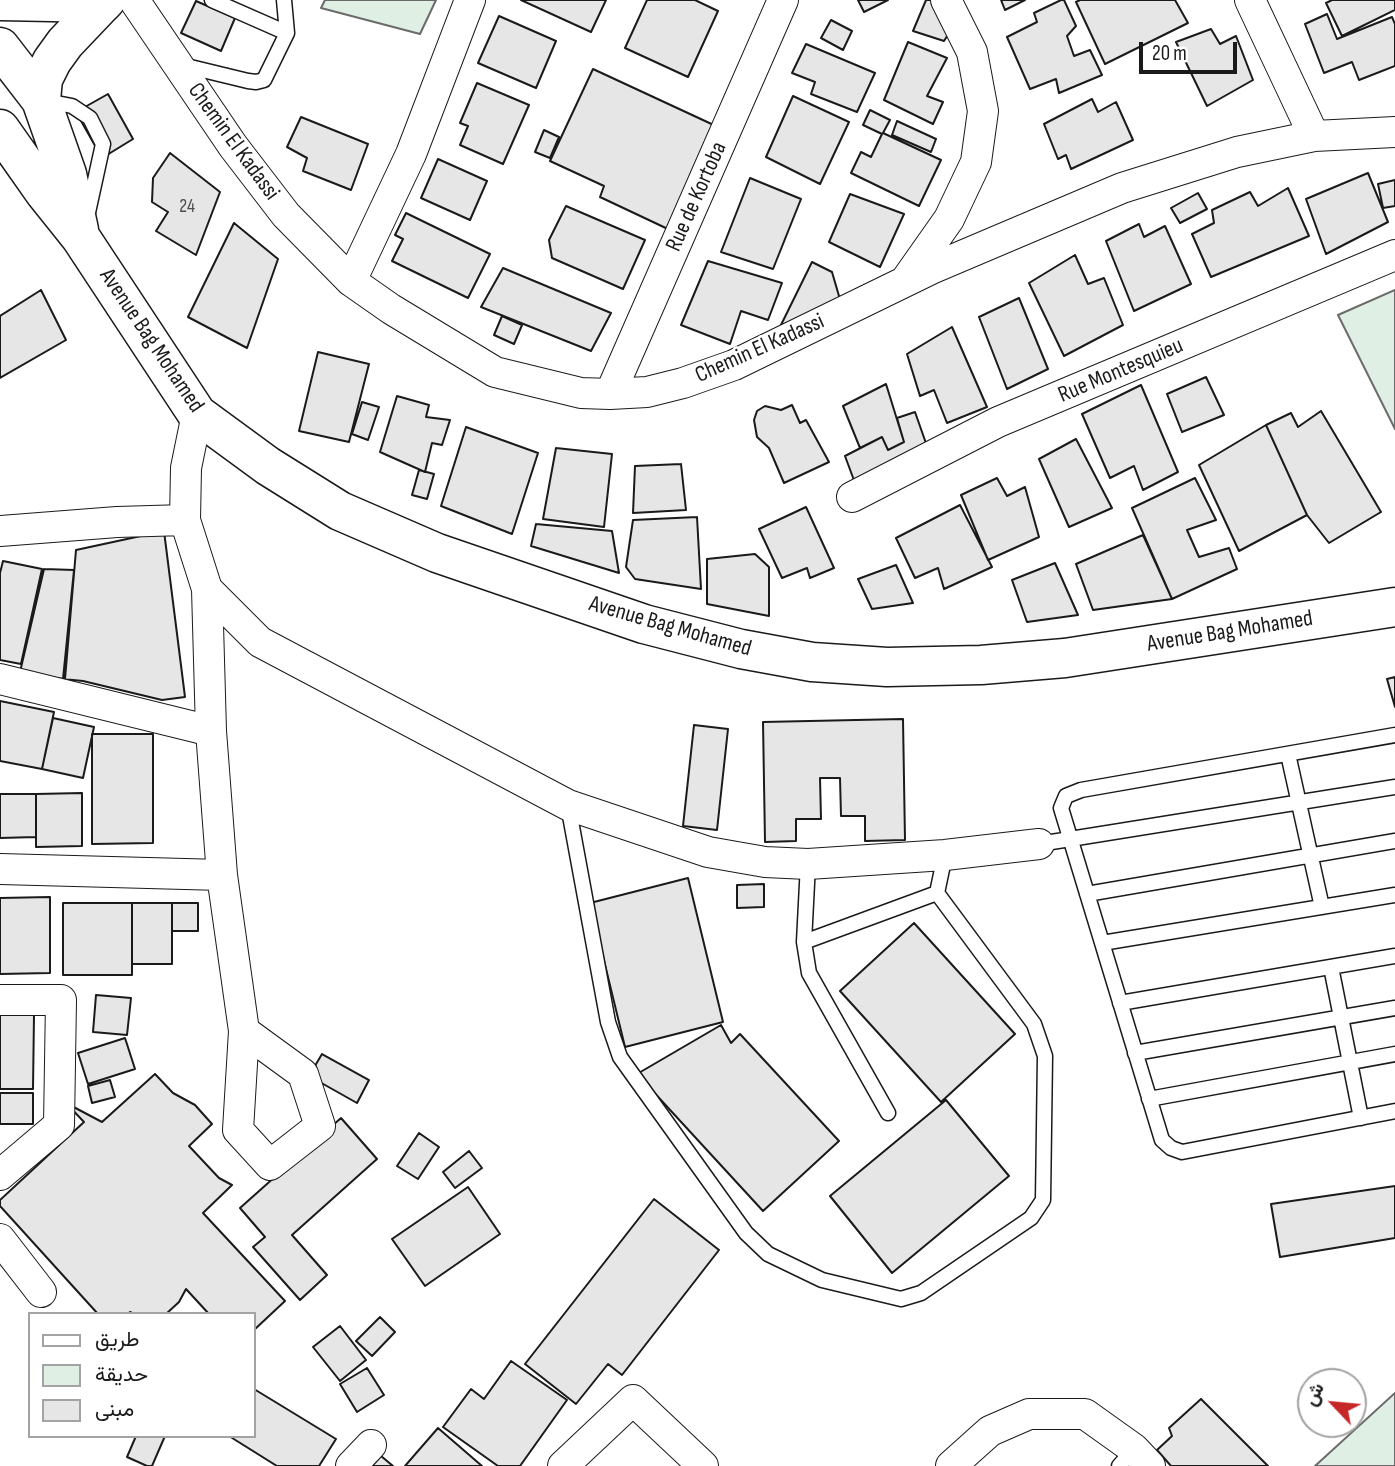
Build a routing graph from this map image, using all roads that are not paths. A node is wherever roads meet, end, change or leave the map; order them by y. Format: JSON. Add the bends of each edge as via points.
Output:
{"nodes":[{"id":1,"x":212,"y":0,"type":"edge"},
{"id":2,"x":284,"y":0,"type":"edge"},
{"id":3,"x":470,"y":0,"type":"edge"},
{"id":4,"x":783,"y":0,"type":"edge"},
{"id":5,"x":946,"y":0,"type":"edge"},
{"id":6,"x":1250,"y":0,"type":"edge"},
{"id":7,"x":0,"y":1,"type":"edge"},
{"id":8,"x":115,"y":1,"type":"edge"},
{"id":9,"x":287,"y":33,"type":"junction"},
{"id":10,"x":0,"y":47,"type":"edge"},
{"id":11,"x":177,"y":64,"type":"junction"},
{"id":12,"x":41,"y":100,"type":"junction"},
{"id":13,"x":0,"y":129,"type":"edge"},
{"id":14,"x":1395,"y":132,"type":"edge"},
{"id":15,"x":1314,"y":136,"type":"junction"},
{"id":16,"x":81,"y":239,"type":"junction"},
{"id":17,"x":1395,"y":255,"type":"edge"},
{"id":18,"x":351,"y":281,"type":"junction"},
{"id":19,"x":904,"y":283,"type":"junction"},
{"id":20,"x":610,"y":394,"type":"junction"},
{"id":21,"x":197,"y":414,"type":"junction"},
{"id":22,"x":852,"y":497,"type":"dead end"},
{"id":23,"x":186,"y":520,"type":"junction"},
{"id":24,"x":0,"y":531,"type":"edge"},
{"id":25,"x":207,"y":589,"type":"junction"},
{"id":26,"x":1395,"y":607,"type":"edge"},
{"id":27,"x":0,"y":679,"type":"edge"},
{"id":28,"x":211,"y":731,"type":"junction"},
{"id":29,"x":1395,"y":735,"type":"edge"},
{"id":30,"x":1288,"y":754,"type":"junction"},
{"id":31,"x":1395,"y":787,"type":"edge"},
{"id":32,"x":1299,"y":803,"type":"junction"},
{"id":33,"x":568,"y":805,"type":"junction"},
{"id":34,"x":1071,"y":839,"type":"junction"},
{"id":35,"x":1395,"y":841,"type":"edge"},
{"id":36,"x":1039,"y":844,"type":"joint"},
{"id":37,"x":944,"y":855,"type":"junction"},
{"id":38,"x":1310,"y":856,"type":"junction"},
{"id":39,"x":808,"y":864,"type":"junction"},
{"id":40,"x":0,"y":869,"type":"edge"},
{"id":41,"x":222,"y":875,"type":"junction"},
{"id":42,"x":937,"y":893,"type":"junction"},
{"id":43,"x":1087,"y":894,"type":"junction"},
{"id":44,"x":1395,"y":895,"type":"edge"},
{"id":45,"x":1322,"y":907,"type":"junction"},
{"id":46,"x":804,"y":942,"type":"junction"},
{"id":47,"x":1102,"y":943,"type":"junction"},
{"id":48,"x":1395,"y":956,"type":"edge"},
{"id":49,"x":1331,"y":967,"type":"junction"},
{"id":50,"x":0,"y":1000,"type":"edge"},
{"id":51,"x":1121,"y":1003,"type":"junction"},
{"id":52,"x":1395,"y":1008,"type":"edge"},
{"id":53,"x":1342,"y":1017,"type":"junction"},
{"id":54,"x":244,"y":1031,"type":"dead end"},
{"id":55,"x":1136,"y":1053,"type":"junction"},
{"id":56,"x":1395,"y":1055,"type":"edge"},
{"id":57,"x":1350,"y":1063,"type":"junction"},
{"id":58,"x":1149,"y":1099,"type":"junction"},
{"id":59,"x":1395,"y":1111,"type":"edge"},
{"id":60,"x":888,"y":1114,"type":"dead end"},
{"id":61,"x":1361,"y":1118,"type":"junction"},
{"id":62,"x":0,"y":1175,"type":"edge"},
{"id":63,"x":0,"y":1239,"type":"edge"},
{"id":64,"x":41,"y":1292,"type":"dead end"},
{"id":65,"x":1134,"y":1460,"type":"edge"},
{"id":66,"x":563,"y":1466,"type":"edge"},
{"id":67,"x":703,"y":1466,"type":"edge"},
{"id":68,"x":951,"y":1466,"type":"edge"}],
"edges":[{"from":1,"to":9,"type":"lane"},
{"from":2,"to":9,"type":"lane"},
{"from":3,"to":18,"type":"street","via":[[411,154]]},
{"from":4,"to":20,"type":"street","name":"Rue de Kortoba"},
{"from":5,"to":19,"type":"street","via":[[972,52],[984,111],[976,162],[949,219]]},
{"from":6,"to":15,"type":"street"},
{"from":7,"to":8,"type":"main road"},
{"from":8,"to":11,"type":"street","name":"Chemin El Kadassi"},
{"from":8,"to":12,"type":"main road","via":[[65,43],[43,79]]},
{"from":9,"to":11,"type":"lane","via":[[264,80]]},
{"from":10,"to":12,"type":"main road"},
{"from":11,"to":18,"type":"street","name":"Chemin El Kadassi","via":[[286,215]]},
{"from":12,"to":16,"type":"main road","via":[[67,174]]},
{"from":13,"to":16,"type":"main road","name":"Avenue Bag Mohamed"},
{"from":14,"to":15,"type":"street","name":"Chemin El Kadassi"},
{"from":15,"to":19,"type":"street","name":"Chemin El Kadassi","via":[[1237,152],[1122,188]]},
{"from":16,"to":21,"type":"main road","name":"Avenue Bag Mohamed"},
{"from":17,"to":22,"type":"street","name":"Rue Montesquieu","via":[[998,422]]},
{"from":18,"to":20,"type":"street","name":"Chemin El Kadassi","via":[[495,372],[581,393]]},
{"from":19,"to":20,"type":"street","name":"Chemin El Kadassi","via":[[734,365],[647,392]]},
{"from":21,"to":23,"type":"street","via":[[186,468]]},
{"from":21,"to":26,"type":"main road","name":"Avenue Bag Mohamed","via":[[340,511],[437,553],[644,624],[812,662],[887,667],[1065,657]]},
{"from":23,"to":24,"type":"street"},
{"from":23,"to":25,"type":"street"},
{"from":25,"to":28,"type":"street"},
{"from":25,"to":33,"type":"street","via":[[260,642]]},
{"from":27,"to":28,"type":"street"},
{"from":28,"to":41,"type":"street"},
{"from":29,"to":30,"type":"lane"},
{"from":30,"to":32,"type":"lane"},
{"from":30,"to":34,"type":"lane","via":[[1073,793],[1066,796],[1061,808]]},
{"from":31,"to":32,"type":"lane"},
{"from":32,"to":34,"type":"lane"},
{"from":32,"to":38,"type":"lane"},
{"from":33,"to":39,"type":"street","via":[[708,852]]},
{"from":33,"to":42,"type":"lane","via":[[608,1022],[620,1057],[746,1233],[768,1254],[822,1280],[901,1299],[921,1293],[1031,1218],[1044,1199],[1045,1056],[1034,1024]]},
{"from":34,"to":36,"type":"lane"},
{"from":34,"to":43,"type":"lane"},
{"from":35,"to":38,"type":"lane"},
{"from":36,"to":37,"type":"street"},
{"from":37,"to":39,"type":"street"},
{"from":37,"to":42,"type":"lane"},
{"from":38,"to":43,"type":"lane"},
{"from":38,"to":45,"type":"lane"},
{"from":39,"to":46,"type":"lane"},
{"from":40,"to":41,"type":"street"},
{"from":41,"to":54,"type":"street"},
{"from":42,"to":46,"type":"lane"},
{"from":43,"to":47,"type":"lane"},
{"from":44,"to":45,"type":"lane"},
{"from":45,"to":47,"type":"lane"},
{"from":46,"to":60,"type":"lane","via":[[808,973]]},
{"from":47,"to":51,"type":"lane"},
{"from":48,"to":49,"type":"lane"},
{"from":49,"to":51,"type":"lane"},
{"from":49,"to":53,"type":"lane"},
{"from":50,"to":62,"type":"street","via":[[61,1000],[59,1125]]},
{"from":51,"to":55,"type":"lane"},
{"from":52,"to":53,"type":"lane"},
{"from":53,"to":55,"type":"lane"},
{"from":53,"to":57,"type":"lane"},
{"from":55,"to":58,"type":"lane"},
{"from":56,"to":57,"type":"lane"},
{"from":57,"to":58,"type":"lane"},
{"from":57,"to":61,"type":"lane"},
{"from":58,"to":61,"type":"lane","via":[[1162,1140],[1182,1152]]},
{"from":59,"to":61,"type":"lane"},
{"from":63,"to":64,"type":"street"},
{"from":65,"to":68,"type":"street","via":[[1085,1414],[1029,1414],[990,1431]]},
{"from":66,"to":67,"type":"street","via":[[633,1400]]}]}
